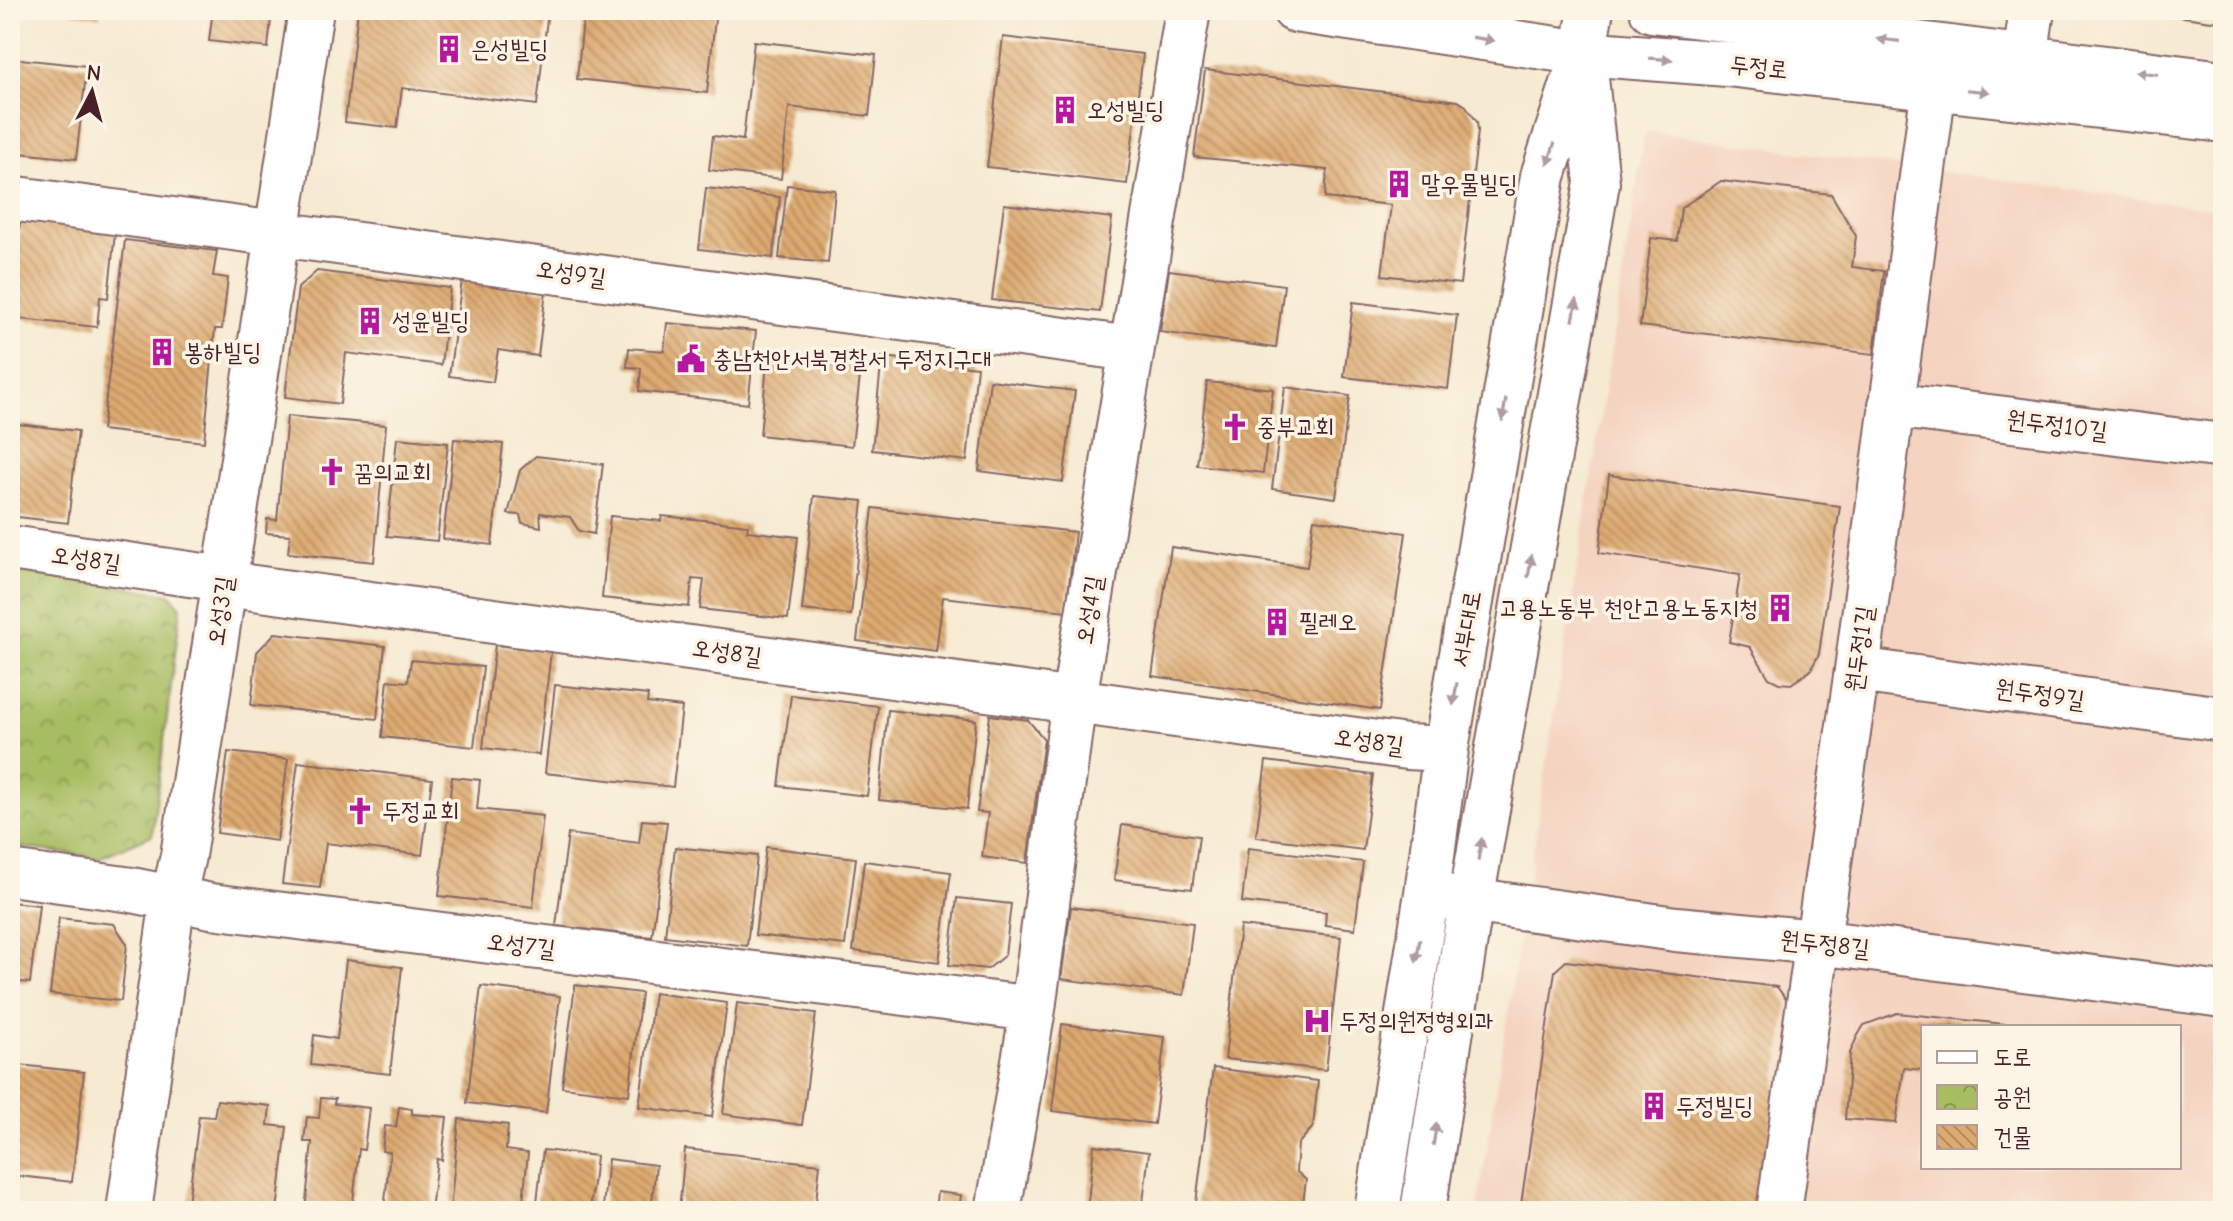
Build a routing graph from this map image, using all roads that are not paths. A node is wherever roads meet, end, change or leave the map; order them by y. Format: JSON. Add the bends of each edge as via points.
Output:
{"nodes":[{"id":1,"x":311,"y":10,"type":"edge"},
{"id":2,"x":1188,"y":10,"type":"edge"},
{"id":3,"x":1295,"y":10,"type":"edge"},
{"id":4,"x":1591,"y":10,"type":"edge"},
{"id":5,"x":1652,"y":10,"type":"edge"},
{"id":6,"x":2032,"y":10,"type":"edge"},
{"id":7,"x":1583,"y":53,"type":"junction"},
{"id":8,"x":2025,"y":58,"type":"junction"},
{"id":9,"x":2223,"y":83,"type":"edge"},
{"id":10,"x":1934,"y":86,"type":"junction"},
{"id":11,"x":2223,"y":120,"type":"edge"},
{"id":12,"x":10,"y":198,"type":"edge"},
{"id":13,"x":277,"y":233,"type":"junction"},
{"id":14,"x":1131,"y":349,"type":"junction"},
{"id":15,"x":1891,"y":405,"type":"junction"},
{"id":16,"x":2223,"y":446,"type":"edge"},
{"id":17,"x":10,"y":548,"type":"edge"},
{"id":18,"x":224,"y":579,"type":"junction"},
{"id":19,"x":1857,"y":670,"type":"junction"},
{"id":20,"x":1074,"y":699,"type":"junction"},
{"id":21,"x":2223,"y":719,"type":"edge"},
{"id":22,"x":1446,"y":749,"type":"junction"},
{"id":23,"x":10,"y":873,"type":"edge"},
{"id":24,"x":1427,"y":893,"type":"junction"},
{"id":25,"x":173,"y":899,"type":"junction"},
{"id":26,"x":1471,"y":901,"type":"junction"},
{"id":27,"x":1818,"y":942,"type":"junction"},
{"id":28,"x":2223,"y":995,"type":"edge"},
{"id":29,"x":1033,"y":1009,"type":"junction"},
{"id":30,"x":129,"y":1211,"type":"edge"},
{"id":31,"x":998,"y":1211,"type":"edge"},
{"id":32,"x":1377,"y":1211,"type":"edge"},
{"id":33,"x":1423,"y":1211,"type":"edge"},
{"id":34,"x":1779,"y":1211,"type":"edge"}],
"edges":[{"from":1,"to":13,"type":"street","name":"오성3길"},
{"from":2,"to":14,"type":"street","name":"오성4길"},
{"from":3,"to":7,"type":"street","name":"두정로","one_way":true},
{"from":4,"to":7,"type":"street","name":"서부대로"},
{"from":8,"to":5,"type":"street","name":"두정로","one_way":true},
{"from":6,"to":8,"type":"street"},
{"from":7,"to":10,"type":"street","name":"두정로","one_way":true},
{"from":7,"to":22,"type":"street","name":"서부대로","one_way":true,"via":[[1543,176]]},
{"from":26,"to":7,"type":"street","name":"서부대로","one_way":true,"via":[[1597,183]]},
{"from":9,"to":8,"type":"street","name":"두정로","one_way":true},
{"from":10,"to":11,"type":"street","name":"두정로","one_way":true},
{"from":10,"to":15,"type":"street","name":"원두정1길"},
{"from":12,"to":13,"type":"street","name":"오성9길"},
{"from":13,"to":14,"type":"street","name":"오성9길"},
{"from":13,"to":18,"type":"street","name":"오성3길"},
{"from":14,"to":20,"type":"street","name":"오성4길"},
{"from":15,"to":16,"type":"street","name":"원두정10길"},
{"from":15,"to":19,"type":"street","name":"원두정1길"},
{"from":17,"to":18,"type":"street","name":"오성8길"},
{"from":18,"to":20,"type":"street","name":"오성8길","via":[[247,587]]},
{"from":18,"to":25,"type":"street","name":"오성3길"},
{"from":19,"to":21,"type":"street","name":"원두정9길"},
{"from":19,"to":27,"type":"street","name":"원두정1길"},
{"from":20,"to":22,"type":"street","name":"오성8길"},
{"from":20,"to":29,"type":"street","name":"오성4길"},
{"from":22,"to":24,"type":"street","name":"서부대로"},
{"from":23,"to":25,"type":"street","name":"오성7길"},
{"from":24,"to":26,"type":"street","name":"원두정8길"},
{"from":24,"to":32,"type":"street","name":"서부대로","one_way":true},
{"from":25,"to":29,"type":"street","name":"오성7길"},
{"from":25,"to":30,"type":"street","name":"오성3길"},
{"from":26,"to":27,"type":"street","name":"원두정8길"},
{"from":33,"to":26,"type":"street","name":"서부대로","one_way":true},
{"from":27,"to":28,"type":"street","name":"원두정8길"},
{"from":27,"to":34,"type":"street","name":"원두정1길"},
{"from":29,"to":31,"type":"street","name":"오성4길"}]}
